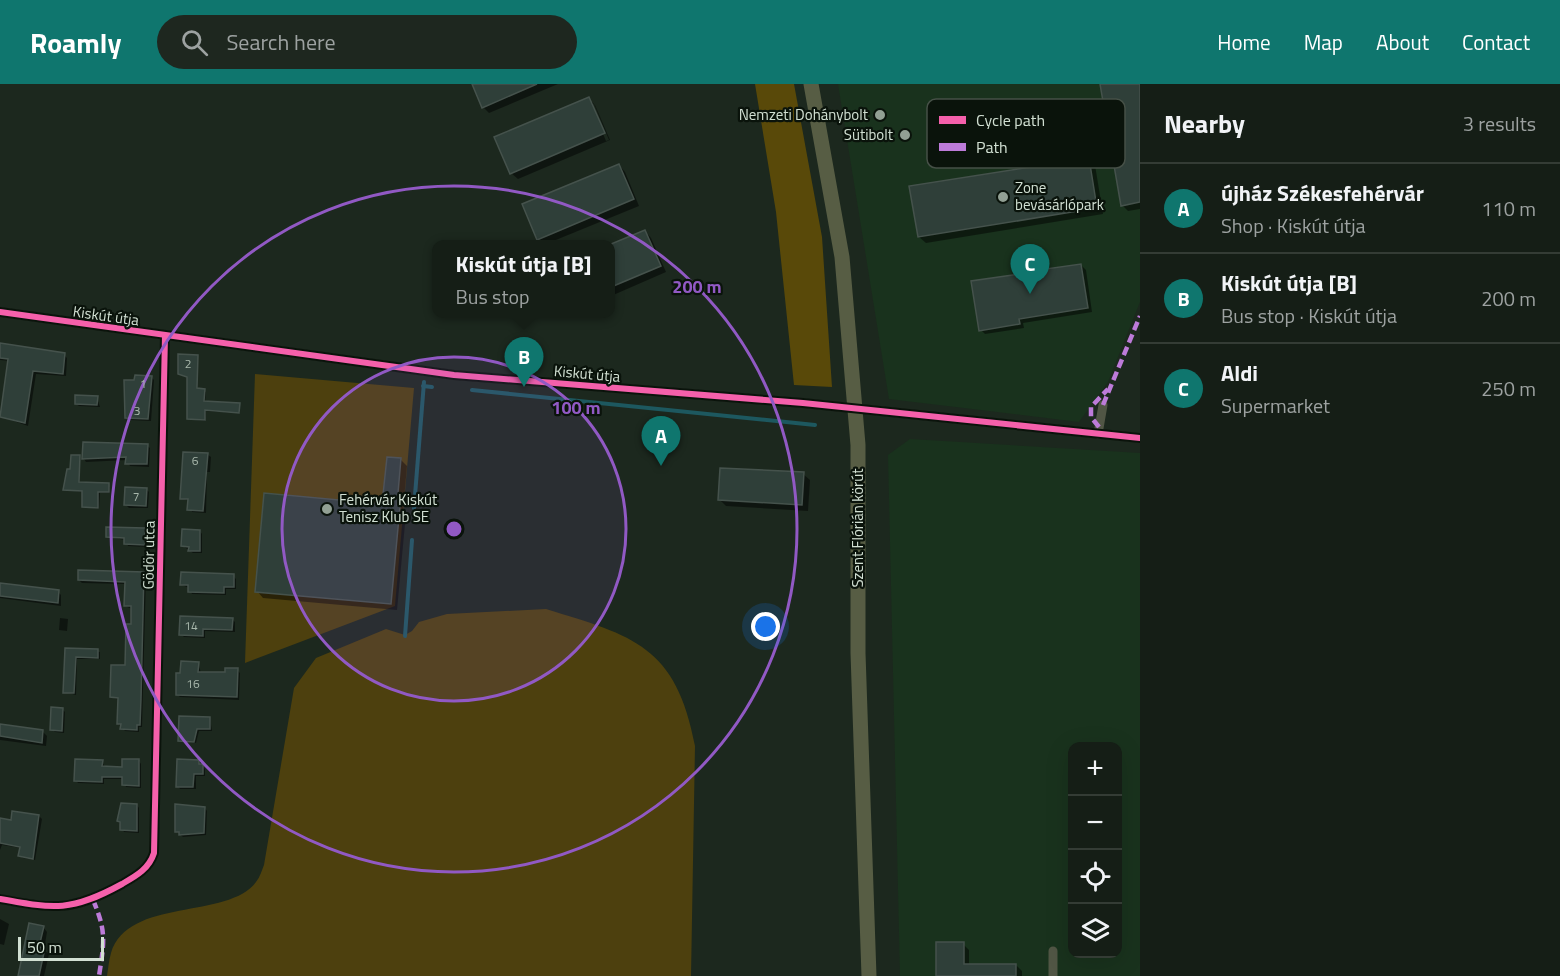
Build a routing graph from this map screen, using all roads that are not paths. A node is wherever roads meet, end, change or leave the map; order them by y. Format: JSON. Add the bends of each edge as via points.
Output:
{"nodes":[{"id":1,"x":812,"y":84,"type":"edge"},
{"id":2,"x":0,"y":312,"type":"edge"},
{"id":3,"x":165,"y":336,"type":"junction"},
{"id":4,"x":1103,"y":405,"type":"dead end"},
{"id":5,"x":855,"y":409,"type":"junction"},
{"id":6,"x":1098,"y":434,"type":"junction"},
{"id":7,"x":1140,"y":438,"type":"edge"},
{"id":8,"x":0,"y":899,"type":"edge"},
{"id":9,"x":1053,"y":951,"type":"dead end"},
{"id":10,"x":869,"y":976,"type":"edge"},
{"id":11,"x":1053,"y":976,"type":"edge"}],
"edges":[{"from":1,"to":5,"type":"main road","name":"Szent Flórián körút","via":[[842,257]]},
{"from":2,"to":3,"type":"street","name":"Kiskút útja"},
{"from":3,"to":5,"type":"street","name":"Kiskút útja","via":[[454,375]]},
{"from":3,"to":8,"type":"street","name":"Gödör utca","via":[[154,853],[137,876],[80,904],[34,905]]},
{"from":4,"to":6,"type":"street"},
{"from":5,"to":6,"type":"street","name":"Kiskút útja"},
{"from":5,"to":10,"type":"main road","name":"Szent Flórián körút","via":[[858,653]]},
{"from":6,"to":7,"type":"street","name":"Kiskút útja"},
{"from":9,"to":11,"type":"street"}]}
